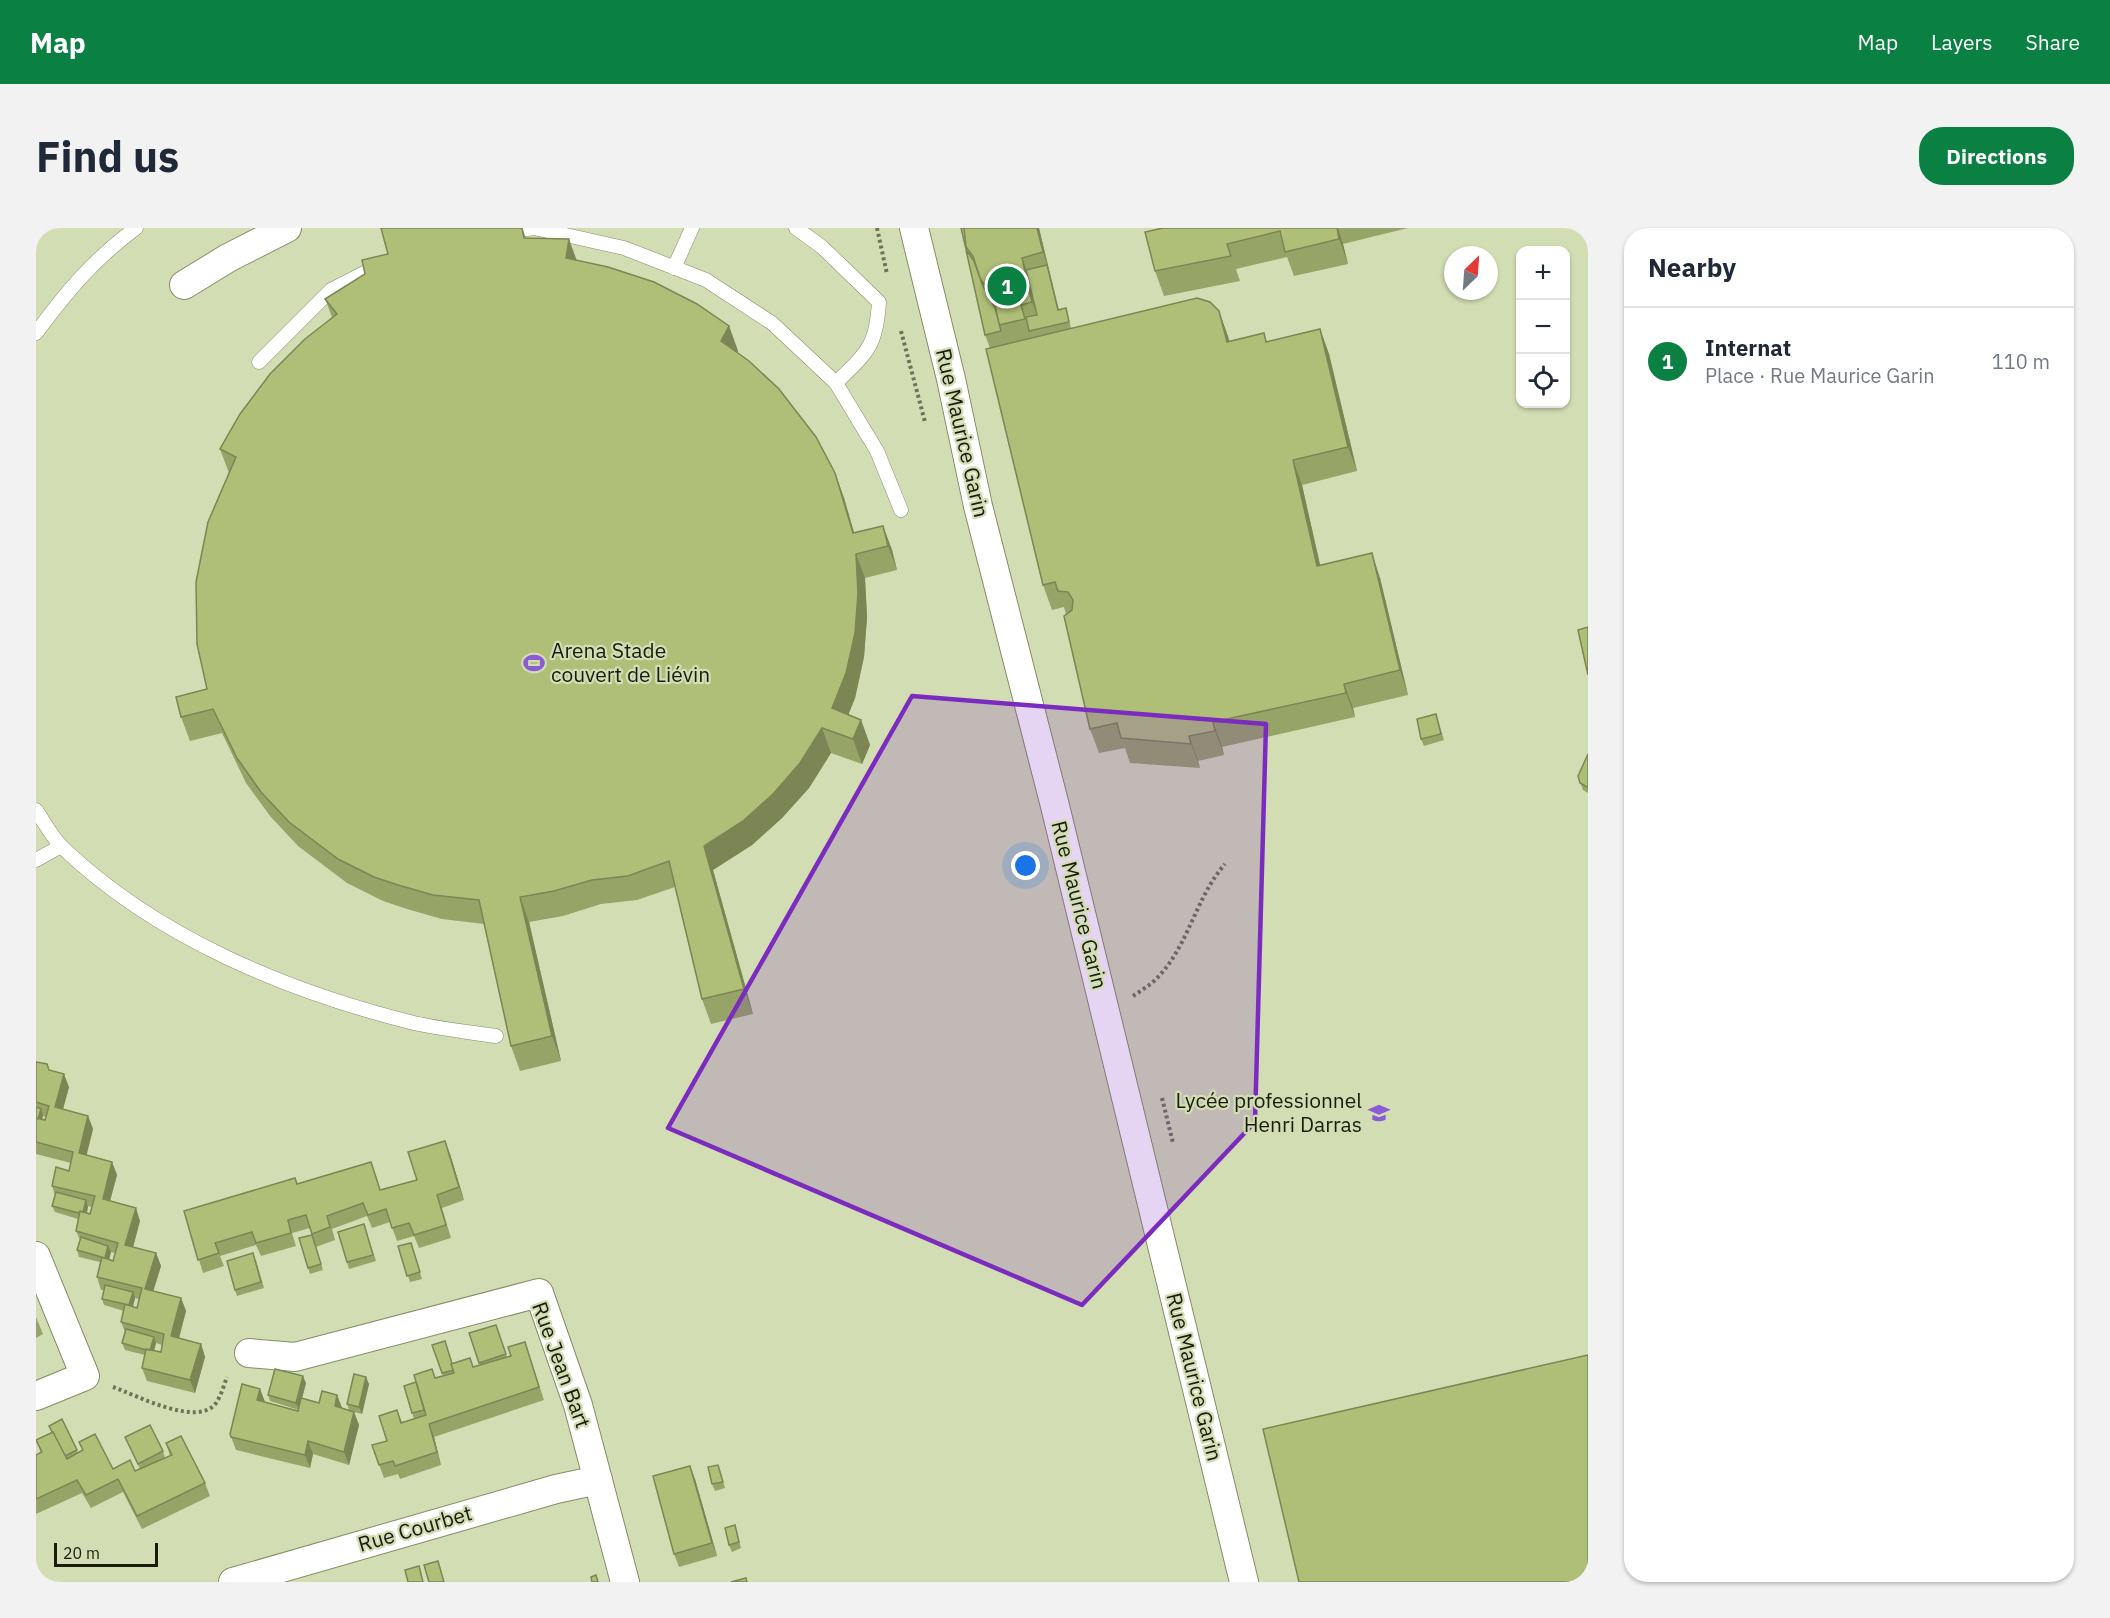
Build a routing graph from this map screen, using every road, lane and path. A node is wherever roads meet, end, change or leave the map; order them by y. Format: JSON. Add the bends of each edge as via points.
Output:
{"nodes":[{"id":1,"x":136,"y":228,"type":"edge"},
{"id":2,"x":287,"y":228,"type":"edge"},
{"id":3,"x":692,"y":228,"type":"edge"},
{"id":4,"x":796,"y":228,"type":"edge"},
{"id":5,"x":914,"y":228,"type":"edge"},
{"id":6,"x":488,"y":234,"type":"edge"},
{"id":7,"x":392,"y":261,"type":"edge"},
{"id":8,"x":674,"y":268,"type":"junction"},
{"id":9,"x":184,"y":285,"type":"dead end"},
{"id":10,"x":36,"y":333,"type":"edge"},
{"id":11,"x":259,"y":362,"type":"dead end"},
{"id":12,"x":836,"y":383,"type":"junction"},
{"id":13,"x":901,"y":510,"type":"dead end"},
{"id":14,"x":36,"y":810,"type":"edge"},
{"id":15,"x":61,"y":846,"type":"junction"},
{"id":16,"x":36,"y":860,"type":"edge"},
{"id":17,"x":1225,"y":864,"type":"dead end"},
{"id":18,"x":1133,"y":996,"type":"dead end"},
{"id":19,"x":496,"y":1036,"type":"dead end"},
{"id":20,"x":36,"y":1256,"type":"edge"},
{"id":21,"x":249,"y":1353,"type":"joint"},
{"id":22,"x":85,"y":1376,"type":"junction"},
{"id":23,"x":36,"y":1396,"type":"edge"},
{"id":24,"x":598,"y":1480,"type":"junction"},
{"id":25,"x":233,"y":1582,"type":"edge"},
{"id":26,"x":625,"y":1582,"type":"edge"},
{"id":27,"x":1244,"y":1582,"type":"edge"}],
"edges":[{"from":1,"to":10,"type":"lane","via":[[73,283]]},
{"from":2,"to":9,"type":"street"},
{"from":3,"to":8,"type":"lane"},
{"from":4,"to":12,"type":"lane","via":[[822,247],[879,302],[869,349]]},
{"from":5,"to":27,"type":"street","name":"Rue Maurice Garin","via":[[978,506]]},
{"from":6,"to":8,"type":"lane","via":[[534,228],[624,248]]},
{"from":7,"to":11,"type":"lane","via":[[331,290]]},
{"from":8,"to":12,"type":"lane","via":[[706,280],[772,323]]},
{"from":12,"to":13,"type":"lane","via":[[877,451]]},
{"from":14,"to":15,"type":"lane"},
{"from":15,"to":16,"type":"lane"},
{"from":15,"to":19,"type":"lane","via":[[150,915],[285,983],[417,1023]]},
{"from":17,"to":18,"type":"path","via":[[1205,891],[1170,962],[1158,978]]},
{"from":20,"to":22,"type":"street"},
{"from":21,"to":22,"type":"path","via":[[232,1365],[216,1403],[207,1411],[184,1413]]},
{"from":21,"to":24,"type":"street","name":"Rue Jean Bart","via":[[294,1357],[539,1293],[578,1405]]},
{"from":22,"to":23,"type":"street"},
{"from":24,"to":25,"type":"street","name":"Rue Courbet"},
{"from":24,"to":26,"type":"street","name":"Rue Jean Bart"}]}
